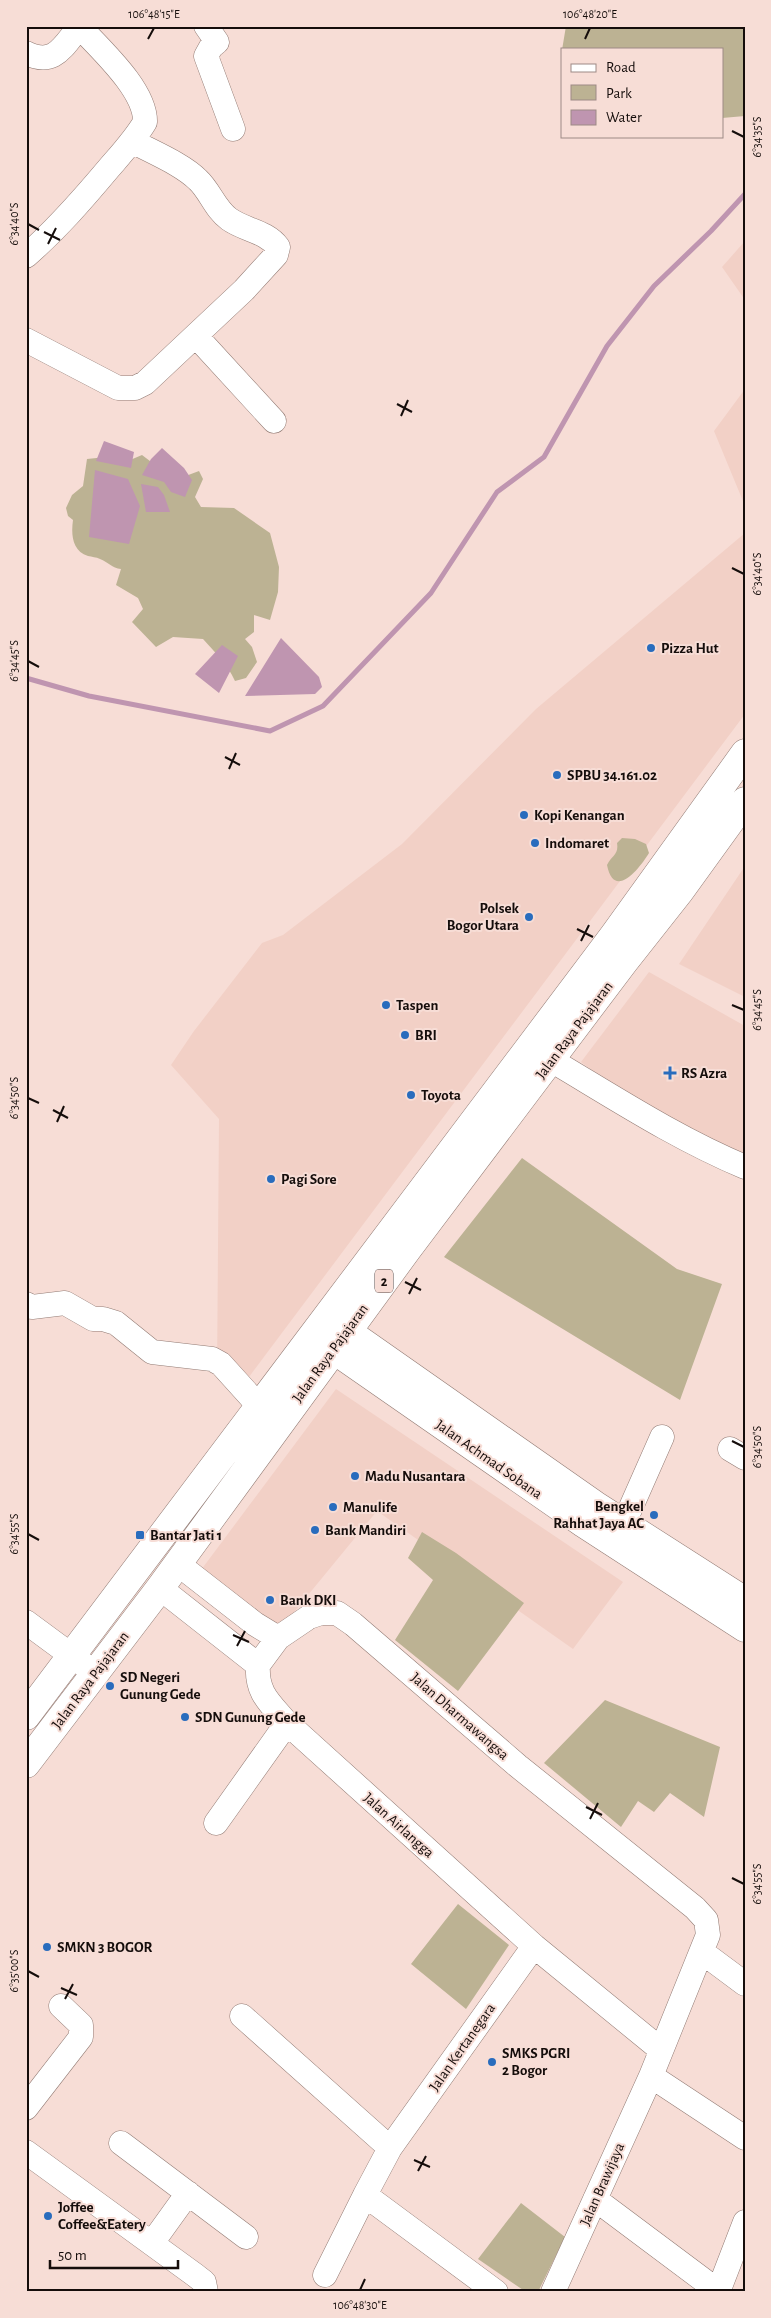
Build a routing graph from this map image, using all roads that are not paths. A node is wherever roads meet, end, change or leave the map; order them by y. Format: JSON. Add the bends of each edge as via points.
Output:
{"nodes":[{"id":1,"x":79,"y":26,"type":"edge"},
{"id":2,"x":206,"y":26,"type":"edge"},
{"id":3,"x":26,"y":53,"type":"edge"},
{"id":4,"x":233,"y":129,"type":"dead end"},
{"id":5,"x":132,"y":141,"type":"junction"},
{"id":6,"x":26,"y":256,"type":"edge"},
{"id":7,"x":196,"y":336,"type":"junction"},
{"id":8,"x":26,"y":340,"type":"edge"},
{"id":9,"x":274,"y":421,"type":"dead end"},
{"id":10,"x":745,"y":753,"type":"edge"},
{"id":11,"x":745,"y":801,"type":"edge"},
{"id":12,"x":551,"y":1060,"type":"junction"},
{"id":13,"x":745,"y":1167,"type":"edge"},
{"id":14,"x":26,"y":1304,"type":"edge"},
{"id":15,"x":330,"y":1333,"type":"junction"},
{"id":16,"x":258,"y":1405,"type":"junction"},
{"id":17,"x":662,"y":1437,"type":"dead end"},
{"id":18,"x":589,"y":1514,"type":"junction"},
{"id":19,"x":624,"y":1523,"type":"junction"},
{"id":20,"x":178,"y":1564,"type":"junction"},
{"id":21,"x":160,"y":1588,"type":"junction"},
{"id":22,"x":222,"y":1597,"type":"junction"},
{"id":23,"x":745,"y":1601,"type":"edge"},
{"id":24,"x":26,"y":1622,"type":"edge"},
{"id":25,"x":207,"y":1624,"type":"junction"},
{"id":26,"x":745,"y":1628,"type":"edge"},
{"id":27,"x":278,"y":1638,"type":"junction"},
{"id":28,"x":72,"y":1656,"type":"junction"},
{"id":29,"x":258,"y":1665,"type":"junction"},
{"id":30,"x":96,"y":1673,"type":"junction"},
{"id":31,"x":26,"y":1716,"type":"edge"},
{"id":32,"x":287,"y":1723,"type":"junction"},
{"id":33,"x":26,"y":1764,"type":"edge"},
{"id":34,"x":216,"y":1823,"type":"dead end"},
{"id":35,"x":534,"y":1946,"type":"junction"},
{"id":36,"x":702,"y":1952,"type":"junction"},
{"id":37,"x":745,"y":1984,"type":"edge"},
{"id":38,"x":61,"y":2006,"type":"dead end"},
{"id":39,"x":242,"y":2016,"type":"dead end"},
{"id":40,"x":660,"y":2049,"type":"junction"},
{"id":41,"x":651,"y":2076,"type":"junction"},
{"id":42,"x":26,"y":2108,"type":"edge"},
{"id":43,"x":745,"y":2138,"type":"edge"},
{"id":44,"x":121,"y":2142,"type":"dead end"},
{"id":45,"x":390,"y":2148,"type":"junction"},
{"id":46,"x":26,"y":2152,"type":"edge"},
{"id":47,"x":188,"y":2193,"type":"junction"},
{"id":48,"x":365,"y":2196,"type":"junction"},
{"id":49,"x":595,"y":2199,"type":"junction"},
{"id":50,"x":745,"y":2222,"type":"edge"},
{"id":51,"x":246,"y":2238,"type":"dead end"},
{"id":52,"x":152,"y":2243,"type":"junction"},
{"id":53,"x":325,"y":2275,"type":"dead end"},
{"id":54,"x":718,"y":2291,"type":"edge"},
{"id":55,"x":206,"y":2292,"type":"edge"},
{"id":56,"x":496,"y":2292,"type":"edge"},
{"id":57,"x":553,"y":2292,"type":"edge"}],
"edges":[{"from":1,"to":3,"type":"street","via":[[56,55],[46,59]]},
{"from":1,"to":5,"type":"street","via":[[115,65],[142,104],[145,122]]},
{"from":2,"to":4,"type":"street","via":[[218,42],[206,56]]},
{"from":5,"to":6,"type":"street","via":[[64,221]]},
{"from":5,"to":7,"type":"street","via":[[199,180],[226,217],[241,227],[272,239],[278,247],[270,262]]},
{"from":7,"to":8,"type":"street","via":[[145,383],[127,390]]},
{"from":7,"to":9,"type":"street"},
{"from":10,"to":15,"type":"main road","name":"Jalan Raya Pajajaran","number":"2"},
{"from":11,"to":12,"type":"main road","name":"Jalan Raya Pajajaran","number":"2","via":[[680,892]]},
{"from":12,"to":13,"type":"street","via":[[664,1128]]},
{"from":12,"to":15,"type":"main road","name":"Jalan Raya Pajajaran","number":"2"},
{"from":14,"to":16,"type":"street","via":[[32,1307],[65,1303],[93,1319],[116,1323],[152,1352],[212,1359],[221,1364]]},
{"from":15,"to":16,"type":"main road","name":"Jalan Raya Pajajaran","number":"2"},
{"from":15,"to":18,"type":"main road","name":"Jalan Achmad Sobana"},
{"from":15,"to":20,"type":"main road","name":"Jalan Raya Pajajaran","number":"2"},
{"from":16,"to":28,"type":"main road","name":"Jalan Raya Pajajaran","number":"2"},
{"from":17,"to":19,"type":"street"},
{"from":18,"to":19,"type":"main road","name":"Jalan Achmad Sobana"},
{"from":18,"to":26,"type":"main road","name":"Jalan Achmad Sobana"},
{"from":19,"to":23,"type":"main road","name":"Jalan Achmad Sobana"},
{"from":20,"to":21,"type":"main road","name":"Jalan Raya Pajajaran","number":"2"},
{"from":20,"to":22,"type":"street"},
{"from":21,"to":25,"type":"street"},
{"from":21,"to":30,"type":"main road","name":"Jalan Raya Pajajaran","number":"2"},
{"from":22,"to":25,"type":"street"},
{"from":22,"to":27,"type":"street"},
{"from":24,"to":28,"type":"street"},
{"from":25,"to":29,"type":"street"},
{"from":27,"to":29,"type":"street","name":"Jalan Dharmawangsa"},
{"from":27,"to":36,"type":"street","name":"Jalan Dharmawangsa","via":[[321,1612],[337,1613],[353,1624],[518,1766],[696,1908],[706,1920],[708,1935]]},
{"from":28,"to":30,"type":"street"},
{"from":28,"to":31,"type":"main road","name":"Jalan Raya Pajajaran","number":"2"},
{"from":29,"to":32,"type":"street","name":"Jalan Airlangga","via":[[261,1692]]},
{"from":30,"to":33,"type":"main road","name":"Jalan Raya Pajajaran","number":"2"},
{"from":32,"to":34,"type":"street"},
{"from":32,"to":35,"type":"street","name":"Jalan Airlangga"},
{"from":35,"to":40,"type":"street","name":"Jalan Airlangga"},
{"from":35,"to":45,"type":"street","name":"Jalan Kertanegara"},
{"from":36,"to":37,"type":"street"},
{"from":36,"to":40,"type":"street","name":"Jalan Brawijaya"},
{"from":38,"to":42,"type":"street","via":[[81,2025],[81,2036]]},
{"from":39,"to":45,"type":"street"},
{"from":40,"to":41,"type":"street","name":"Jalan Brawijaya"},
{"from":41,"to":43,"type":"street"},
{"from":41,"to":49,"type":"street","name":"Jalan Brawijaya"},
{"from":44,"to":47,"type":"street"},
{"from":45,"to":48,"type":"street","name":"Jalan Kertanegara"},
{"from":46,"to":52,"type":"street"},
{"from":47,"to":51,"type":"street"},
{"from":47,"to":52,"type":"street"},
{"from":48,"to":53,"type":"street","name":"Jalan Kertanegara"},
{"from":48,"to":56,"type":"street"},
{"from":49,"to":54,"type":"street"},
{"from":49,"to":57,"type":"street","name":"Jalan Brawijaya"},
{"from":50,"to":54,"type":"street"},
{"from":52,"to":55,"type":"street","via":[[204,2282]]}]}
